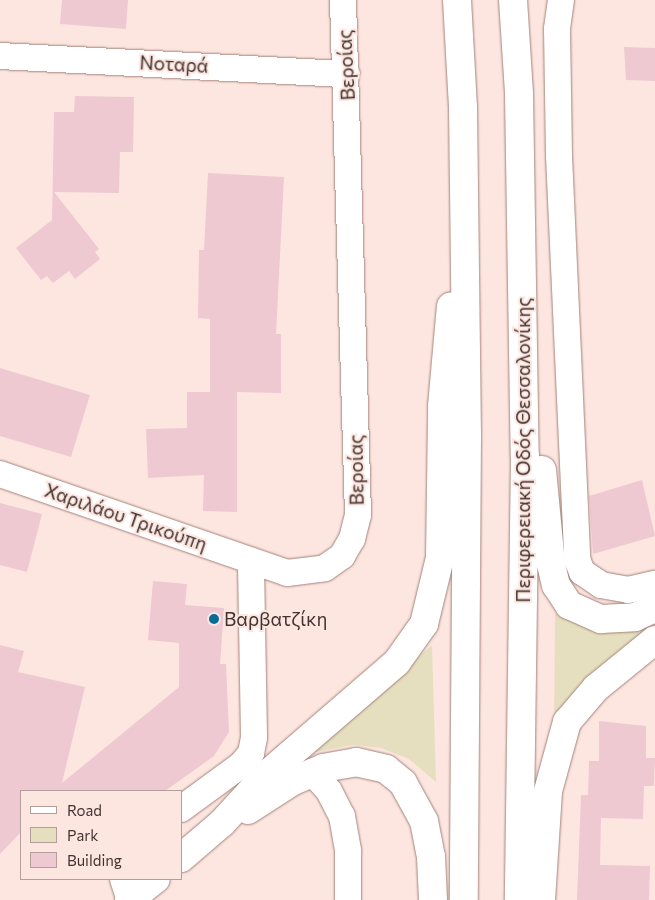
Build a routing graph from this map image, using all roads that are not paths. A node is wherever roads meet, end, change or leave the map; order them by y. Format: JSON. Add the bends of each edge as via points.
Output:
{"nodes":[{"id":1,"x":343,"y":0,"type":"edge"},
{"id":2,"x":457,"y":0,"type":"edge"},
{"id":3,"x":513,"y":0,"type":"edge"},
{"id":4,"x":561,"y":0,"type":"edge"},
{"id":5,"x":0,"y":56,"type":"edge"},
{"id":6,"x":347,"y":74,"type":"junction"},
{"id":7,"x":521,"y":169,"type":"junction"},
{"id":8,"x":464,"y":213,"type":"junction"},
{"id":9,"x":0,"y":474,"type":"edge"},
{"id":10,"x":251,"y":561,"type":"junction"},
{"id":11,"x":655,"y":584,"type":"edge"},
{"id":12,"x":655,"y":608,"type":"edge"},
{"id":13,"x":655,"y":640,"type":"edge"},
{"id":14,"x":312,"y":772,"type":"junction"},
{"id":15,"x":182,"y":808,"type":"edge"},
{"id":16,"x":222,"y":823,"type":"junction"},
{"id":17,"x":182,"y":857,"type":"edge"},
{"id":18,"x":123,"y":880,"type":"edge"},
{"id":19,"x":155,"y":880,"type":"edge"},
{"id":20,"x":130,"y":900,"type":"edge"},
{"id":21,"x":348,"y":900,"type":"edge"},
{"id":22,"x":433,"y":900,"type":"edge"},
{"id":23,"x":464,"y":900,"type":"edge"},
{"id":24,"x":519,"y":900,"type":"edge"},
{"id":25,"x":542,"y":900,"type":"edge"}],
"edges":[{"from":1,"to":6,"type":"street","name":"Βεροίας"},
{"from":2,"to":8,"type":"main road"},
{"from":3,"to":7,"type":"main road","name":"Περιφερειακή Οδός Θεσσαλονίκης"},
{"from":4,"to":11,"type":"street","via":[[557,29],[559,156],[577,559],[582,572],[601,585],[628,590]]},
{"from":5,"to":6,"type":"street","name":"Νοταρά"},
{"from":6,"to":10,"type":"street","name":"Βεροίας","via":[[358,516],[352,539],[342,556],[325,568],[287,573]]},
{"from":7,"to":12,"type":"main road","via":[[533,243],[544,512],[556,585],[569,605],[600,619],[635,617]]},
{"from":7,"to":24,"type":"main road","name":"Περιφερειακή Οδός Θεσσαλονίκης","via":[[525,456]]},
{"from":8,"to":16,"type":"main road","via":[[445,350],[440,558],[426,618],[397,662],[265,776]]},
{"from":8,"to":23,"type":"main road","via":[[467,562]]},
{"from":9,"to":10,"type":"street","name":"Χαριλάου Τρικούπη"},
{"from":10,"to":15,"type":"street","via":[[254,737],[251,753],[242,765]]},
{"from":13,"to":25,"type":"main road","via":[[596,688],[567,722],[548,791]]},
{"from":14,"to":16,"type":"main road"},
{"from":14,"to":21,"type":"street","via":[[329,791],[342,816],[348,851]]},
{"from":14,"to":22,"type":"main road","via":[[356,762],[380,767],[398,777],[415,800],[427,829]]},
{"from":16,"to":17,"type":"main road"},
{"from":18,"to":20,"type":"street"},
{"from":19,"to":20,"type":"main road"}]}
